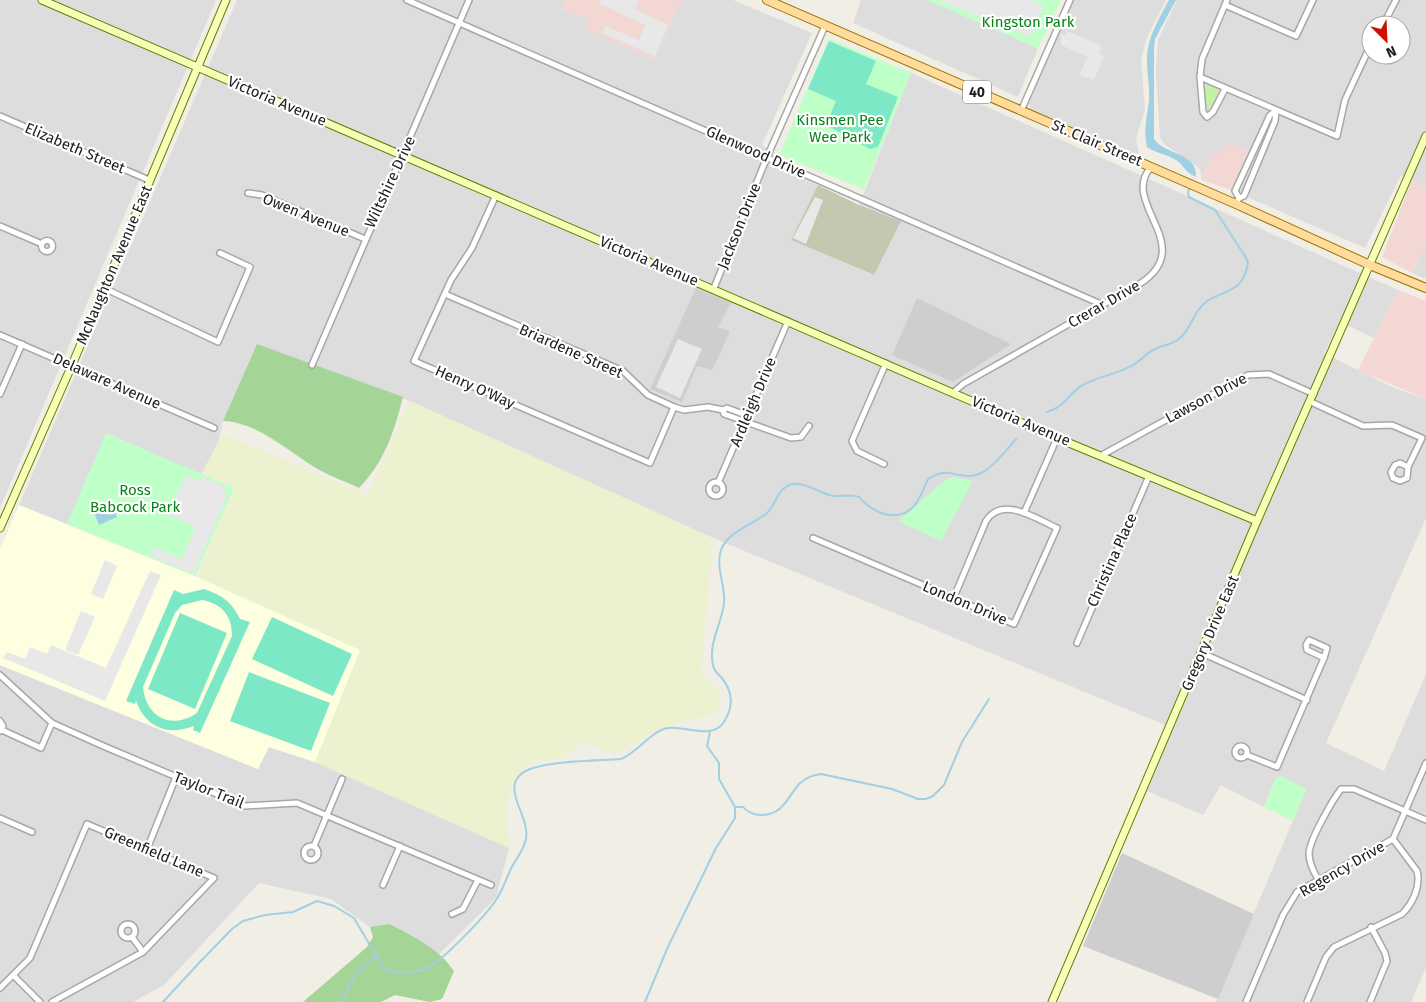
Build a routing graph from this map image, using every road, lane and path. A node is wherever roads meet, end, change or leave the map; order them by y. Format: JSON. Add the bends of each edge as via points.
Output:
{"nodes":[{"id":1,"x":42,"y":0,"type":"edge"},
{"id":2,"x":226,"y":0,"type":"edge"},
{"id":3,"x":407,"y":0,"type":"edge"},
{"id":4,"x":469,"y":0,"type":"edge"},
{"id":5,"x":767,"y":0,"type":"edge"},
{"id":6,"x":1070,"y":0,"type":"edge"},
{"id":7,"x":1313,"y":0,"type":"edge"},
{"id":8,"x":1396,"y":0,"type":"edge"},
{"id":9,"x":1226,"y":2,"type":"edge"},
{"id":10,"x":1388,"y":15,"type":"edge"},
{"id":11,"x":459,"y":23,"type":"junction"},
{"id":12,"x":825,"y":26,"type":"junction"},
{"id":13,"x":1361,"y":65,"type":"edge"},
{"id":14,"x":197,"y":67,"type":"junction"},
{"id":15,"x":1200,"y":77,"type":"junction"},
{"id":16,"x":1225,"y":89,"type":"junction"},
{"id":17,"x":1021,"y":111,"type":"junction"},
{"id":18,"x":1276,"y":111,"type":"junction"},
{"id":19,"x":0,"y":116,"type":"edge"},
{"id":20,"x":1426,"y":136,"type":"edge"},
{"id":21,"x":402,"y":155,"type":"junction"},
{"id":22,"x":767,"y":157,"type":"junction"},
{"id":23,"x":1151,"y":167,"type":"junction"},
{"id":24,"x":149,"y":180,"type":"junction"},
{"id":25,"x":248,"y":193,"type":"dead end"},
{"id":26,"x":496,"y":195,"type":"junction"},
{"id":27,"x":1237,"y":201,"type":"junction"},
{"id":28,"x":0,"y":226,"type":"edge"},
{"id":29,"x":365,"y":239,"type":"junction"},
{"id":30,"x":42,"y":244,"type":"dead end"},
{"id":31,"x":220,"y":253,"type":"dead end"},
{"id":32,"x":1370,"y":265,"type":"junction"},
{"id":33,"x":104,"y":288,"type":"junction"},
{"id":34,"x":714,"y":288,"type":"junction"},
{"id":35,"x":1426,"y":288,"type":"edge"},
{"id":36,"x":445,"y":294,"type":"junction"},
{"id":37,"x":1103,"y":305,"type":"junction"},
{"id":38,"x":788,"y":320,"type":"junction"},
{"id":39,"x":0,"y":334,"type":"edge"},
{"id":40,"x":22,"y":344,"type":"junction"},
{"id":41,"x":886,"y":363,"type":"junction"},
{"id":42,"x":72,"y":365,"type":"junction"},
{"id":43,"x":312,"y":365,"type":"dead end"},
{"id":44,"x":954,"y":392,"type":"junction"},
{"id":45,"x":0,"y":394,"type":"edge"},
{"id":46,"x":1314,"y":394,"type":"junction"},
{"id":47,"x":1310,"y":402,"type":"junction"},
{"id":48,"x":674,"y":407,"type":"junction"},
{"id":49,"x":745,"y":420,"type":"junction"},
{"id":50,"x":809,"y":426,"type":"dead end"},
{"id":51,"x":214,"y":428,"type":"dead end"},
{"id":52,"x":1057,"y":438,"type":"junction"},
{"id":53,"x":1102,"y":455,"type":"junction"},
{"id":54,"x":884,"y":464,"type":"dead end"},
{"id":55,"x":1408,"y":467,"type":"dead end"},
{"id":56,"x":1149,"y":476,"type":"junction"},
{"id":57,"x":718,"y":483,"type":"dead end"},
{"id":58,"x":1024,"y":513,"type":"junction"},
{"id":59,"x":1256,"y":521,"type":"junction"},
{"id":60,"x":0,"y":528,"type":"edge"},
{"id":61,"x":812,"y":538,"type":"dead end"},
{"id":62,"x":954,"y":597,"type":"junction"},
{"id":63,"x":1077,"y":643,"type":"dead end"},
{"id":64,"x":1202,"y":653,"type":"junction"},
{"id":65,"x":1324,"y":658,"type":"dead end"},
{"id":66,"x":0,"y":674,"type":"edge"},
{"id":67,"x":1307,"y":700,"type":"junction"},
{"id":68,"x":0,"y":721,"type":"edge"},
{"id":69,"x":52,"y":723,"type":"junction"},
{"id":70,"x":1,"y":731,"type":"edge"},
{"id":71,"x":1247,"y":755,"type":"dead end"},
{"id":72,"x":1426,"y":763,"type":"edge"},
{"id":73,"x":176,"y":777,"type":"junction"},
{"id":74,"x":342,"y":778,"type":"dead end"},
{"id":75,"x":1405,"y":811,"type":"junction"},
{"id":76,"x":327,"y":816,"type":"junction"},
{"id":77,"x":0,"y":818,"type":"edge"},
{"id":78,"x":1426,"y":820,"type":"edge"},
{"id":79,"x":32,"y":832,"type":"dead end"},
{"id":80,"x":1393,"y":839,"type":"junction"},
{"id":81,"x":314,"y":846,"type":"dead end"},
{"id":82,"x":400,"y":846,"type":"junction"},
{"id":83,"x":146,"y":848,"type":"junction"},
{"id":84,"x":1318,"y":879,"type":"junction"},
{"id":85,"x":478,"y":880,"type":"junction"},
{"id":86,"x":383,"y":885,"type":"dead end"},
{"id":87,"x":491,"y":885,"type":"dead end"},
{"id":88,"x":452,"y":914,"type":"dead end"},
{"id":89,"x":1371,"y":928,"type":"junction"},
{"id":90,"x":132,"y":937,"type":"dead end"},
{"id":91,"x":143,"y":952,"type":"junction"},
{"id":92,"x":14,"y":976,"type":"junction"},
{"id":93,"x":0,"y":988,"type":"edge"},
{"id":94,"x":40,"y":1002,"type":"edge"},
{"id":95,"x":52,"y":1002,"type":"edge"},
{"id":96,"x":1052,"y":1002,"type":"edge"},
{"id":97,"x":1246,"y":1002,"type":"edge"},
{"id":98,"x":1308,"y":1002,"type":"edge"},
{"id":99,"x":1370,"y":1002,"type":"edge"}],
"edges":[{"from":1,"to":14,"type":"street","name":"Victoria Avenue"},
{"from":2,"to":14,"type":"street","name":"McNaughton Avenue East"},
{"from":3,"to":11,"type":"street","name":"Glenwood Drive"},
{"from":4,"to":11,"type":"street","name":"Wiltshire Drive"},
{"from":5,"to":12,"type":"main road","name":"St. Clair Street","number":"40"},
{"from":6,"to":17,"type":"street"},
{"from":7,"to":9,"type":"street","via":[[1296,36]]},
{"from":8,"to":10,"type":"street"},
{"from":9,"to":15,"type":"street","via":[[1202,59]]},
{"from":11,"to":21,"type":"street","name":"Wiltshire Drive"},
{"from":11,"to":22,"type":"street","name":"Glenwood Drive"},
{"from":12,"to":17,"type":"main road","name":"St. Clair Street","number":"40"},
{"from":12,"to":22,"type":"street","name":"Jackson Drive"},
{"from":13,"to":18,"type":"street","via":[[1345,100],[1337,136]]},
{"from":14,"to":21,"type":"street","name":"Victoria Avenue"},
{"from":14,"to":24,"type":"street","name":"McNaughton Avenue East"},
{"from":15,"to":16,"type":"street"},
{"from":15,"to":16,"type":"street","via":[[1203,112],[1207,117]]},
{"from":16,"to":18,"type":"street"},
{"from":17,"to":23,"type":"main road","name":"St. Clair Street","number":"40"},
{"from":18,"to":27,"type":"street","via":[[1275,121],[1244,196]]},
{"from":18,"to":27,"type":"street","via":[[1270,115],[1235,191]]},
{"from":19,"to":24,"type":"street","name":"Elizabeth Street"},
{"from":20,"to":32,"type":"street","name":"Gregory Drive East"},
{"from":21,"to":26,"type":"street","name":"Victoria Avenue"},
{"from":21,"to":29,"type":"street","name":"Wiltshire Drive"},
{"from":22,"to":34,"type":"street","name":"Jackson Drive"},
{"from":22,"to":37,"type":"street","name":"Glenwood Drive"},
{"from":23,"to":27,"type":"main road","name":"St. Clair Street","number":"40"},
{"from":23,"to":37,"type":"street","name":"Crerar Drive","via":[[1144,175],[1143,188],[1162,241],[1162,261],[1148,279]]},
{"from":24,"to":33,"type":"street","name":"McNaughton Avenue East"},
{"from":25,"to":29,"type":"street","name":"Owen Avenue","via":[[262,195]]},
{"from":26,"to":34,"type":"street","name":"Victoria Avenue"},
{"from":26,"to":36,"type":"street","name":"Henry O'Way","via":[[472,248]]},
{"from":27,"to":32,"type":"main road","name":"St. Clair Street","number":"40"},
{"from":28,"to":30,"type":"street"},
{"from":29,"to":43,"type":"street","name":"Wiltshire Drive"},
{"from":31,"to":33,"type":"street","via":[[250,267],[218,342]]},
{"from":32,"to":35,"type":"main road","name":"St. Clair Street","number":"40"},
{"from":32,"to":46,"type":"street","name":"Gregory Drive East"},
{"from":33,"to":42,"type":"street","name":"McNaughton Avenue East"},
{"from":34,"to":38,"type":"street","name":"Victoria Avenue"},
{"from":36,"to":48,"type":"street","name":"Briardene Street","via":[[623,372],[648,395]]},
{"from":36,"to":48,"type":"street","name":"Henry O'Way","via":[[414,361],[650,463]]},
{"from":37,"to":44,"type":"street","name":"Crerar Drive"},
{"from":38,"to":41,"type":"street","name":"Victoria Avenue"},
{"from":38,"to":49,"type":"street","name":"Ardleigh Drive"},
{"from":39,"to":40,"type":"street","name":"Delaware Avenue"},
{"from":40,"to":42,"type":"street","name":"Delaware Avenue"},
{"from":40,"to":45,"type":"street"},
{"from":41,"to":44,"type":"street","name":"Victoria Avenue"},
{"from":41,"to":54,"type":"street","via":[[852,441],[857,451]]},
{"from":42,"to":51,"type":"street","name":"Delaware Avenue"},
{"from":42,"to":60,"type":"street","name":"McNaughton Avenue East"},
{"from":44,"to":52,"type":"street","name":"Victoria Avenue"},
{"from":46,"to":47,"type":"street","name":"Gregory Drive East"},
{"from":46,"to":53,"type":"street","name":"Lawson Drive","via":[[1269,374],[1248,374]]},
{"from":47,"to":55,"type":"street","via":[[1363,426],[1392,425],[1422,438]]},
{"from":47,"to":59,"type":"street","name":"Gregory Drive East"},
{"from":48,"to":49,"type":"street","name":"Briardene Street","via":[[723,410],[724,414],[739,421]]},
{"from":49,"to":50,"type":"street","name":"Briardene Street","via":[[796,439],[805,434]]},
{"from":49,"to":57,"type":"street","name":"Ardleigh Drive"},
{"from":52,"to":53,"type":"street","name":"Victoria Avenue"},
{"from":52,"to":58,"type":"street"},
{"from":53,"to":56,"type":"street","name":"Victoria Avenue"},
{"from":56,"to":59,"type":"street","name":"Victoria Avenue"},
{"from":56,"to":63,"type":"street","name":"Christina Place"},
{"from":58,"to":62,"type":"street","via":[[1011,508],[1002,509],[988,518]]},
{"from":58,"to":62,"type":"street","name":"London Drive","via":[[1057,528],[1014,624]]},
{"from":59,"to":64,"type":"street","name":"Gregory Drive East"},
{"from":61,"to":62,"type":"street","name":"London Drive"},
{"from":64,"to":67,"type":"street"},
{"from":64,"to":96,"type":"street","name":"Gregory Drive East"},
{"from":65,"to":67,"type":"street"},
{"from":66,"to":69,"type":"street","name":"Taylor Trail"},
{"from":67,"to":71,"type":"street","via":[[1277,768]]},
{"from":68,"to":70,"type":"street"},
{"from":69,"to":70,"type":"street","via":[[40,748]]},
{"from":69,"to":73,"type":"street","name":"Taylor Trail"},
{"from":72,"to":75,"type":"street","name":"Regency Drive"},
{"from":73,"to":76,"type":"street","name":"Taylor Trail","via":[[244,806],[290,802]]},
{"from":73,"to":83,"type":"street"},
{"from":74,"to":76,"type":"street"},
{"from":75,"to":78,"type":"street"},
{"from":75,"to":80,"type":"street","name":"Regency Drive"},
{"from":75,"to":84,"type":"street","via":[[1354,789],[1341,789],[1331,802],[1309,851],[1310,864]]},
{"from":76,"to":81,"type":"street"},
{"from":76,"to":82,"type":"street","name":"Taylor Trail"},
{"from":77,"to":79,"type":"street"},
{"from":80,"to":84,"type":"street","name":"Regency Drive"},
{"from":80,"to":89,"type":"street","via":[[1417,871],[1419,883],[1410,906],[1402,914]]},
{"from":82,"to":85,"type":"street","name":"Taylor Trail"},
{"from":82,"to":86,"type":"street"},
{"from":83,"to":91,"type":"street","name":"Greenfield Lane","via":[[214,878]]},
{"from":83,"to":92,"type":"street","name":"Greenfield Lane","via":[[87,824],[30,958]]},
{"from":84,"to":97,"type":"street","name":"Regency Drive","via":[[1297,892],[1283,915]]},
{"from":85,"to":87,"type":"street","name":"Taylor Trail"},
{"from":85,"to":88,"type":"street","via":[[463,909]]},
{"from":89,"to":98,"type":"street","via":[[1329,952]]},
{"from":89,"to":99,"type":"street","via":[[1387,961]]},
{"from":90,"to":91,"type":"street"},
{"from":91,"to":95,"type":"street","name":"Greenfield Lane"},
{"from":92,"to":93,"type":"street","name":"Greenfield Lane"},
{"from":92,"to":94,"type":"street"}]}
